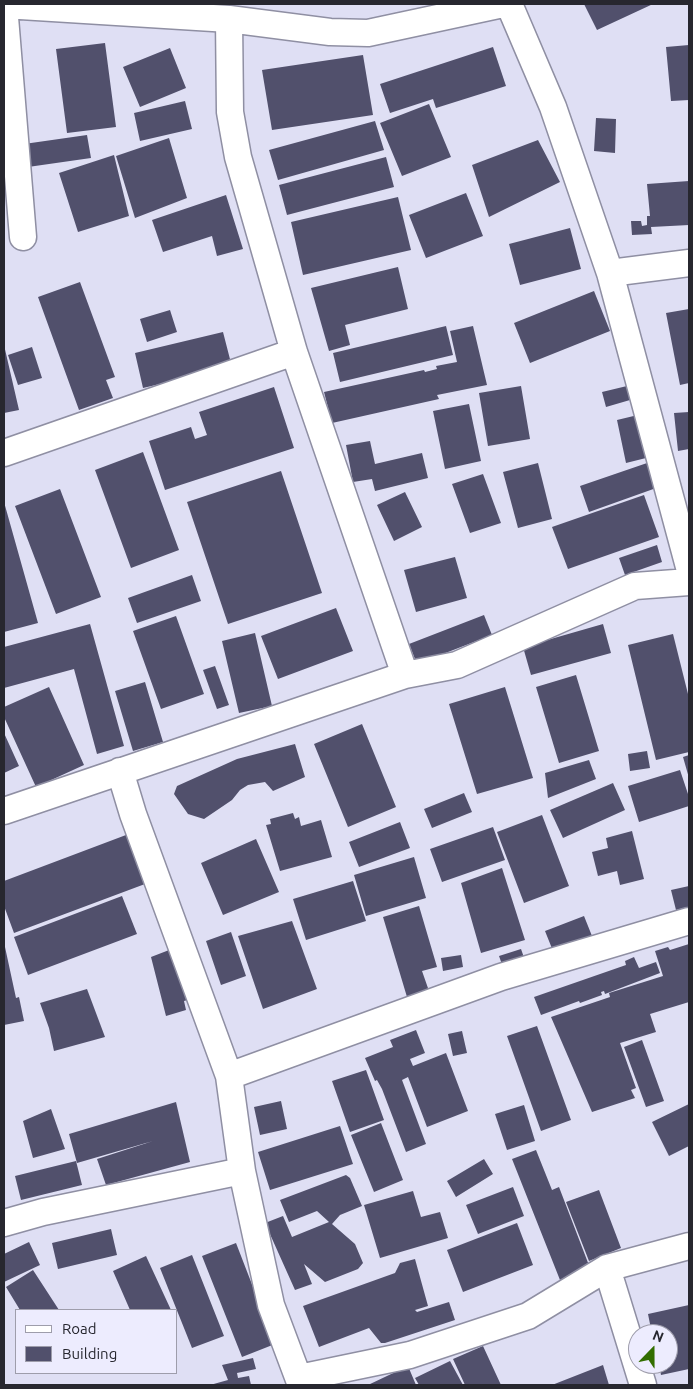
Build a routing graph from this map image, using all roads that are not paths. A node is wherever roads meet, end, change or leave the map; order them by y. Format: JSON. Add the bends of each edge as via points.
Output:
{"nodes":[{"id":1,"x":503,"y":4,"type":"edge"},
{"id":2,"x":509,"y":4,"type":"edge"},
{"id":3,"x":4,"y":5,"type":"edge"},
{"id":4,"x":230,"y":19,"type":"junction"},
{"id":5,"x":23,"y":237,"type":"dead end"},
{"id":6,"x":689,"y":263,"type":"edge"},
{"id":7,"x":610,"y":273,"type":"junction"},
{"id":8,"x":294,"y":352,"type":"junction"},
{"id":9,"x":4,"y":452,"type":"edge"},
{"id":10,"x":689,"y":567,"type":"edge"},
{"id":11,"x":689,"y":582,"type":"edge"},
{"id":12,"x":405,"y":675,"type":"junction"},
{"id":13,"x":120,"y":771,"type":"junction"},
{"id":14,"x":4,"y":811,"type":"edge"},
{"id":15,"x":689,"y":921,"type":"edge"},
{"id":16,"x":229,"y":1076,"type":"junction"},
{"id":17,"x":242,"y":1171,"type":"junction"},
{"id":18,"x":4,"y":1223,"type":"edge"},
{"id":19,"x":689,"y":1246,"type":"edge"},
{"id":20,"x":607,"y":1268,"type":"junction"},
{"id":21,"x":300,"y":1382,"type":"edge"},
{"id":22,"x":643,"y":1385,"type":"edge"}],
"edges":[{"from":1,"to":4,"type":"street","via":[[368,33],[330,32]]},
{"from":2,"to":7,"type":"street","via":[[553,107]]},
{"from":3,"to":4,"type":"street"},
{"from":3,"to":5,"type":"street"},
{"from":4,"to":8,"type":"street","via":[[230,112],[238,158]]},
{"from":6,"to":7,"type":"street"},
{"from":7,"to":10,"type":"street"},
{"from":8,"to":9,"type":"street"},
{"from":8,"to":12,"type":"street"},
{"from":11,"to":12,"type":"street","via":[[635,586],[457,665]]},
{"from":12,"to":13,"type":"street"},
{"from":13,"to":14,"type":"street"},
{"from":13,"to":16,"type":"street"},
{"from":15,"to":16,"type":"street","via":[[501,977]]},
{"from":16,"to":17,"type":"street"},
{"from":17,"to":18,"type":"street"},
{"from":17,"to":21,"type":"street","via":[[271,1305]]},
{"from":19,"to":20,"type":"street"},
{"from":20,"to":21,"type":"street","via":[[528,1316],[410,1355]]},
{"from":20,"to":22,"type":"street"}]}
